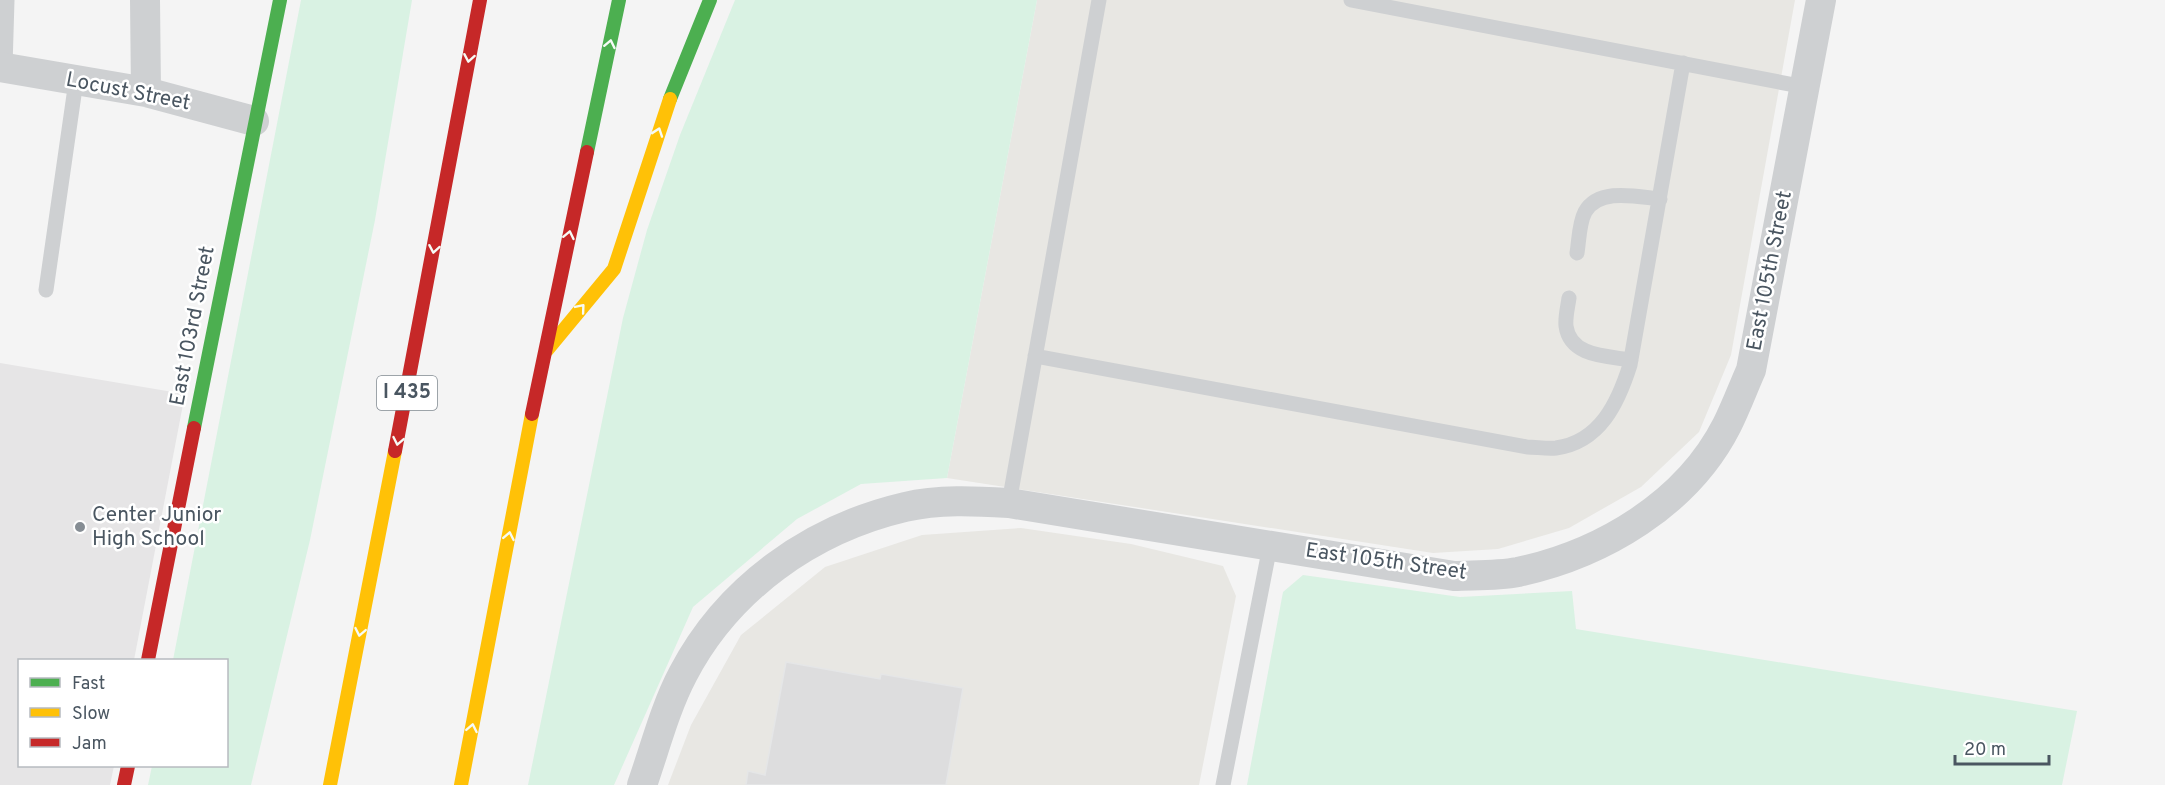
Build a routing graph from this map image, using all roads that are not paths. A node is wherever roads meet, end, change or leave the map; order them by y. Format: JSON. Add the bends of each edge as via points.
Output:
{"nodes":[{"id":1,"x":7,"y":0,"type":"edge"},
{"id":2,"x":144,"y":0,"type":"edge"},
{"id":3,"x":280,"y":0,"type":"edge"},
{"id":4,"x":480,"y":0,"type":"edge"},
{"id":5,"x":619,"y":0,"type":"edge"},
{"id":6,"x":710,"y":0,"type":"edge"},
{"id":7,"x":1099,"y":0,"type":"edge"},
{"id":8,"x":1351,"y":0,"type":"edge"},
{"id":9,"x":1821,"y":0,"type":"edge"},
{"id":10,"x":1683,"y":63,"type":"junction"},
{"id":11,"x":2,"y":67,"type":"edge"},
{"id":12,"x":76,"y":81,"type":"junction"},
{"id":13,"x":1805,"y":87,"type":"junction"},
{"id":14,"x":146,"y":92,"type":"junction"},
{"id":15,"x":254,"y":121,"type":"junction"},
{"id":16,"x":1660,"y":199,"type":"junction"},
{"id":17,"x":1577,"y":254,"type":"dead end"},
{"id":18,"x":46,"y":290,"type":"dead end"},
{"id":19,"x":1569,"y":298,"type":"dead end"},
{"id":20,"x":544,"y":354,"type":"junction"},
{"id":21,"x":1035,"y":356,"type":"junction"},
{"id":22,"x":1631,"y":360,"type":"junction"},
{"id":23,"x":1009,"y":503,"type":"junction"},
{"id":24,"x":1270,"y":546,"type":"junction"},
{"id":25,"x":148,"y":659,"type":"edge"},
{"id":26,"x":128,"y":767,"type":"edge"},
{"id":27,"x":124,"y":785,"type":"edge"},
{"id":28,"x":330,"y":785,"type":"edge"},
{"id":29,"x":461,"y":785,"type":"edge"},
{"id":30,"x":642,"y":785,"type":"edge"},
{"id":31,"x":1224,"y":785,"type":"edge"}],
"edges":[{"from":1,"to":11,"type":"lane"},
{"from":2,"to":14,"type":"street"},
{"from":3,"to":15,"type":"main road","name":"East 103rd Street"},
{"from":4,"to":28,"type":"main road","number":"I 435","one_way":true},
{"from":20,"to":5,"type":"main road","one_way":true},
{"from":20,"to":6,"type":"main road","one_way":true,"via":[[614,269],[659,129]]},
{"from":7,"to":21,"type":"lane"},
{"from":8,"to":10,"type":"lane"},
{"from":9,"to":13,"type":"street","name":"East 105th Street"},
{"from":10,"to":13,"type":"lane"},
{"from":10,"to":16,"type":"lane"},
{"from":11,"to":12,"type":"street","name":"Locust Street"},
{"from":12,"to":14,"type":"street","name":"Locust Street"},
{"from":12,"to":18,"type":"lane"},
{"from":13,"to":24,"type":"street","name":"East 105th Street","via":[[1751,370],[1720,435],[1691,476],[1647,518],[1579,555],[1516,572],[1454,576]]},
{"from":14,"to":15,"type":"street","name":"Locust Street"},
{"from":15,"to":25,"type":"main road","name":"East 103rd Street"},
{"from":16,"to":17,"type":"lane","via":[[1618,195],[1595,202],[1585,212]]},
{"from":16,"to":22,"type":"lane"},
{"from":19,"to":22,"type":"lane","via":[[1566,326],[1572,341],[1584,351]]},
{"from":29,"to":20,"type":"main road","one_way":true},
{"from":21,"to":22,"type":"lane","via":[[1527,447],[1556,448],[1579,441],[1603,423],[1620,397]]},
{"from":21,"to":23,"type":"lane"},
{"from":23,"to":24,"type":"street","name":"East 105th Street"},
{"from":23,"to":30,"type":"street","name":"East 105th Street","via":[[964,501],[907,507],[852,523],[801,548],[754,582],[715,623],[683,673]]},
{"from":24,"to":31,"type":"lane"},
{"from":26,"to":27,"type":"main road"}]}
